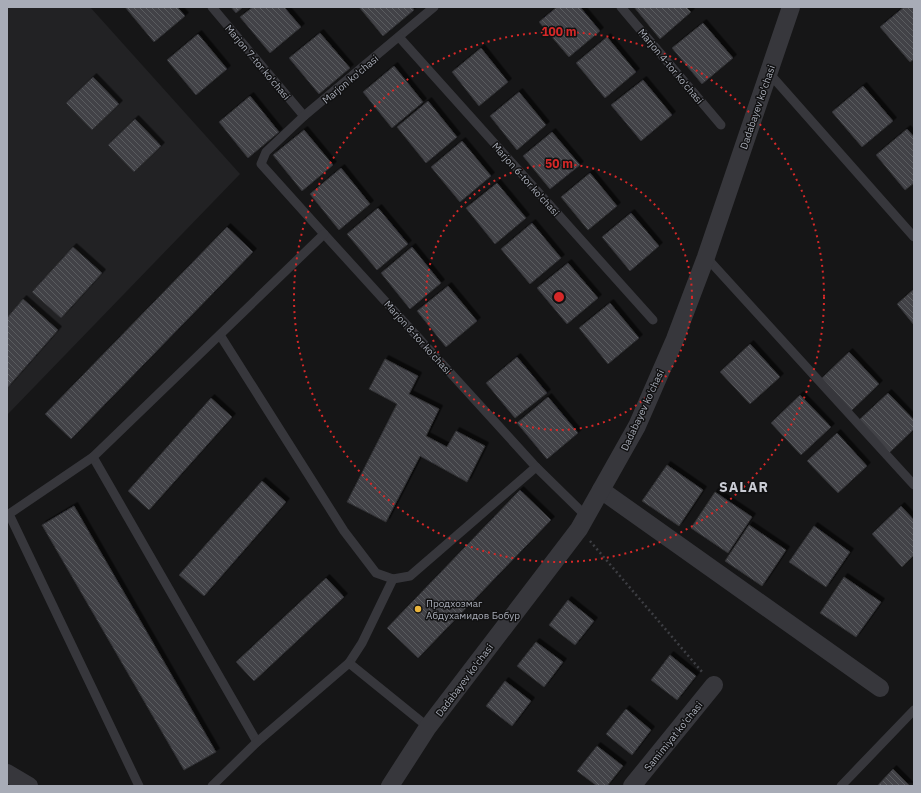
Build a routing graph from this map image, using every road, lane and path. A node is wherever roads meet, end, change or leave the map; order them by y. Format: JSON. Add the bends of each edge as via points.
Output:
{"nodes":[{"id":1,"x":212,"y":7,"type":"edge"},
{"id":2,"x":434,"y":7,"type":"edge"},
{"id":3,"x":621,"y":7,"type":"edge"},
{"id":4,"x":791,"y":7,"type":"edge"},
{"id":5,"x":399,"y":38,"type":"junction"},
{"id":6,"x":769,"y":73,"type":"junction"},
{"id":7,"x":304,"y":116,"type":"junction"},
{"id":8,"x":721,"y":125,"type":"dead end"},
{"id":9,"x":266,"y":152,"type":"joint"},
{"id":10,"x":324,"y":234,"type":"junction"},
{"id":11,"x":914,"y":237,"type":"edge"},
{"id":12,"x":706,"y":257,"type":"junction"},
{"id":13,"x":653,"y":320,"type":"dead end"},
{"id":14,"x":220,"y":335,"type":"junction"},
{"id":15,"x":93,"y":457,"type":"junction"},
{"id":16,"x":536,"y":467,"type":"junction"},
{"id":17,"x":914,"y":485,"type":"edge"},
{"id":18,"x":601,"y":490,"type":"junction"},
{"id":19,"x":583,"y":523,"type":"junction"},
{"id":20,"x":393,"y":579,"type":"junction"},
{"id":21,"x":349,"y":663,"type":"junction"},
{"id":22,"x":714,"y":685,"type":"joint"},
{"id":23,"x":880,"y":688,"type":"dead end"},
{"id":24,"x":914,"y":710,"type":"edge"},
{"id":25,"x":428,"y":727,"type":"junction"},
{"id":26,"x":258,"y":742,"type":"junction"},
{"id":27,"x":7,"y":773,"type":"edge"},
{"id":28,"x":29,"y":786,"type":"edge"},
{"id":29,"x":139,"y":786,"type":"edge"},
{"id":30,"x":212,"y":786,"type":"edge"},
{"id":31,"x":390,"y":786,"type":"edge"},
{"id":32,"x":632,"y":786,"type":"edge"},
{"id":33,"x":841,"y":786,"type":"edge"}],
"edges":[{"from":1,"to":7,"type":"lane","name":"Marjon 7-tor ko'chasi"},
{"from":2,"to":5,"type":"lane","name":"Marjon ko'chasi"},
{"from":3,"to":8,"type":"lane","name":"Marjon 4-tor ko'chasi"},
{"from":4,"to":6,"type":"street","name":"Dadabayev ko'chasi"},
{"from":5,"to":7,"type":"lane","name":"Marjon ko'chasi"},
{"from":5,"to":13,"type":"lane","name":"Marjon 6-tor ko'chasi"},
{"from":6,"to":11,"type":"lane"},
{"from":6,"to":12,"type":"street","name":"Dadabayev ko'chasi"},
{"from":7,"to":9,"type":"lane","name":"Marjon ko'chasi"},
{"from":9,"to":10,"type":"lane","name":"Marjon 8-tor ko'chasi","via":[[261,164]]},
{"from":10,"to":14,"type":"lane"},
{"from":10,"to":16,"type":"lane","name":"Marjon 8-tor ko'chasi"},
{"from":12,"to":17,"type":"lane"},
{"from":12,"to":18,"type":"street","name":"Dadabayev ko'chasi","via":[[675,339],[637,426]]},
{"from":14,"to":15,"type":"lane"},
{"from":14,"to":20,"type":"lane","via":[[344,531],[376,573]]},
{"from":15,"to":26,"type":"lane"},
{"from":15,"to":29,"type":"lane","via":[[9,514]]},
{"from":16,"to":19,"type":"lane","name":"Marjon 8-tor ko'chasi"},
{"from":16,"to":20,"type":"lane","via":[[410,576]]},
{"from":18,"to":19,"type":"street","name":"Dadabayev ko'chasi"},
{"from":18,"to":23,"type":"street"},
{"from":19,"to":22,"type":"path"},
{"from":19,"to":25,"type":"street","name":"Dadabayev ko'chasi"},
{"from":20,"to":21,"type":"lane","via":[[362,644]]},
{"from":21,"to":25,"type":"lane"},
{"from":21,"to":26,"type":"lane"},
{"from":22,"to":32,"type":"street","name":"Samimiyat ko'chasi"},
{"from":24,"to":33,"type":"lane"},
{"from":25,"to":31,"type":"street","name":"Dadabayev ko'chasi"},
{"from":26,"to":30,"type":"lane"},
{"from":27,"to":28,"type":"street"}]}
